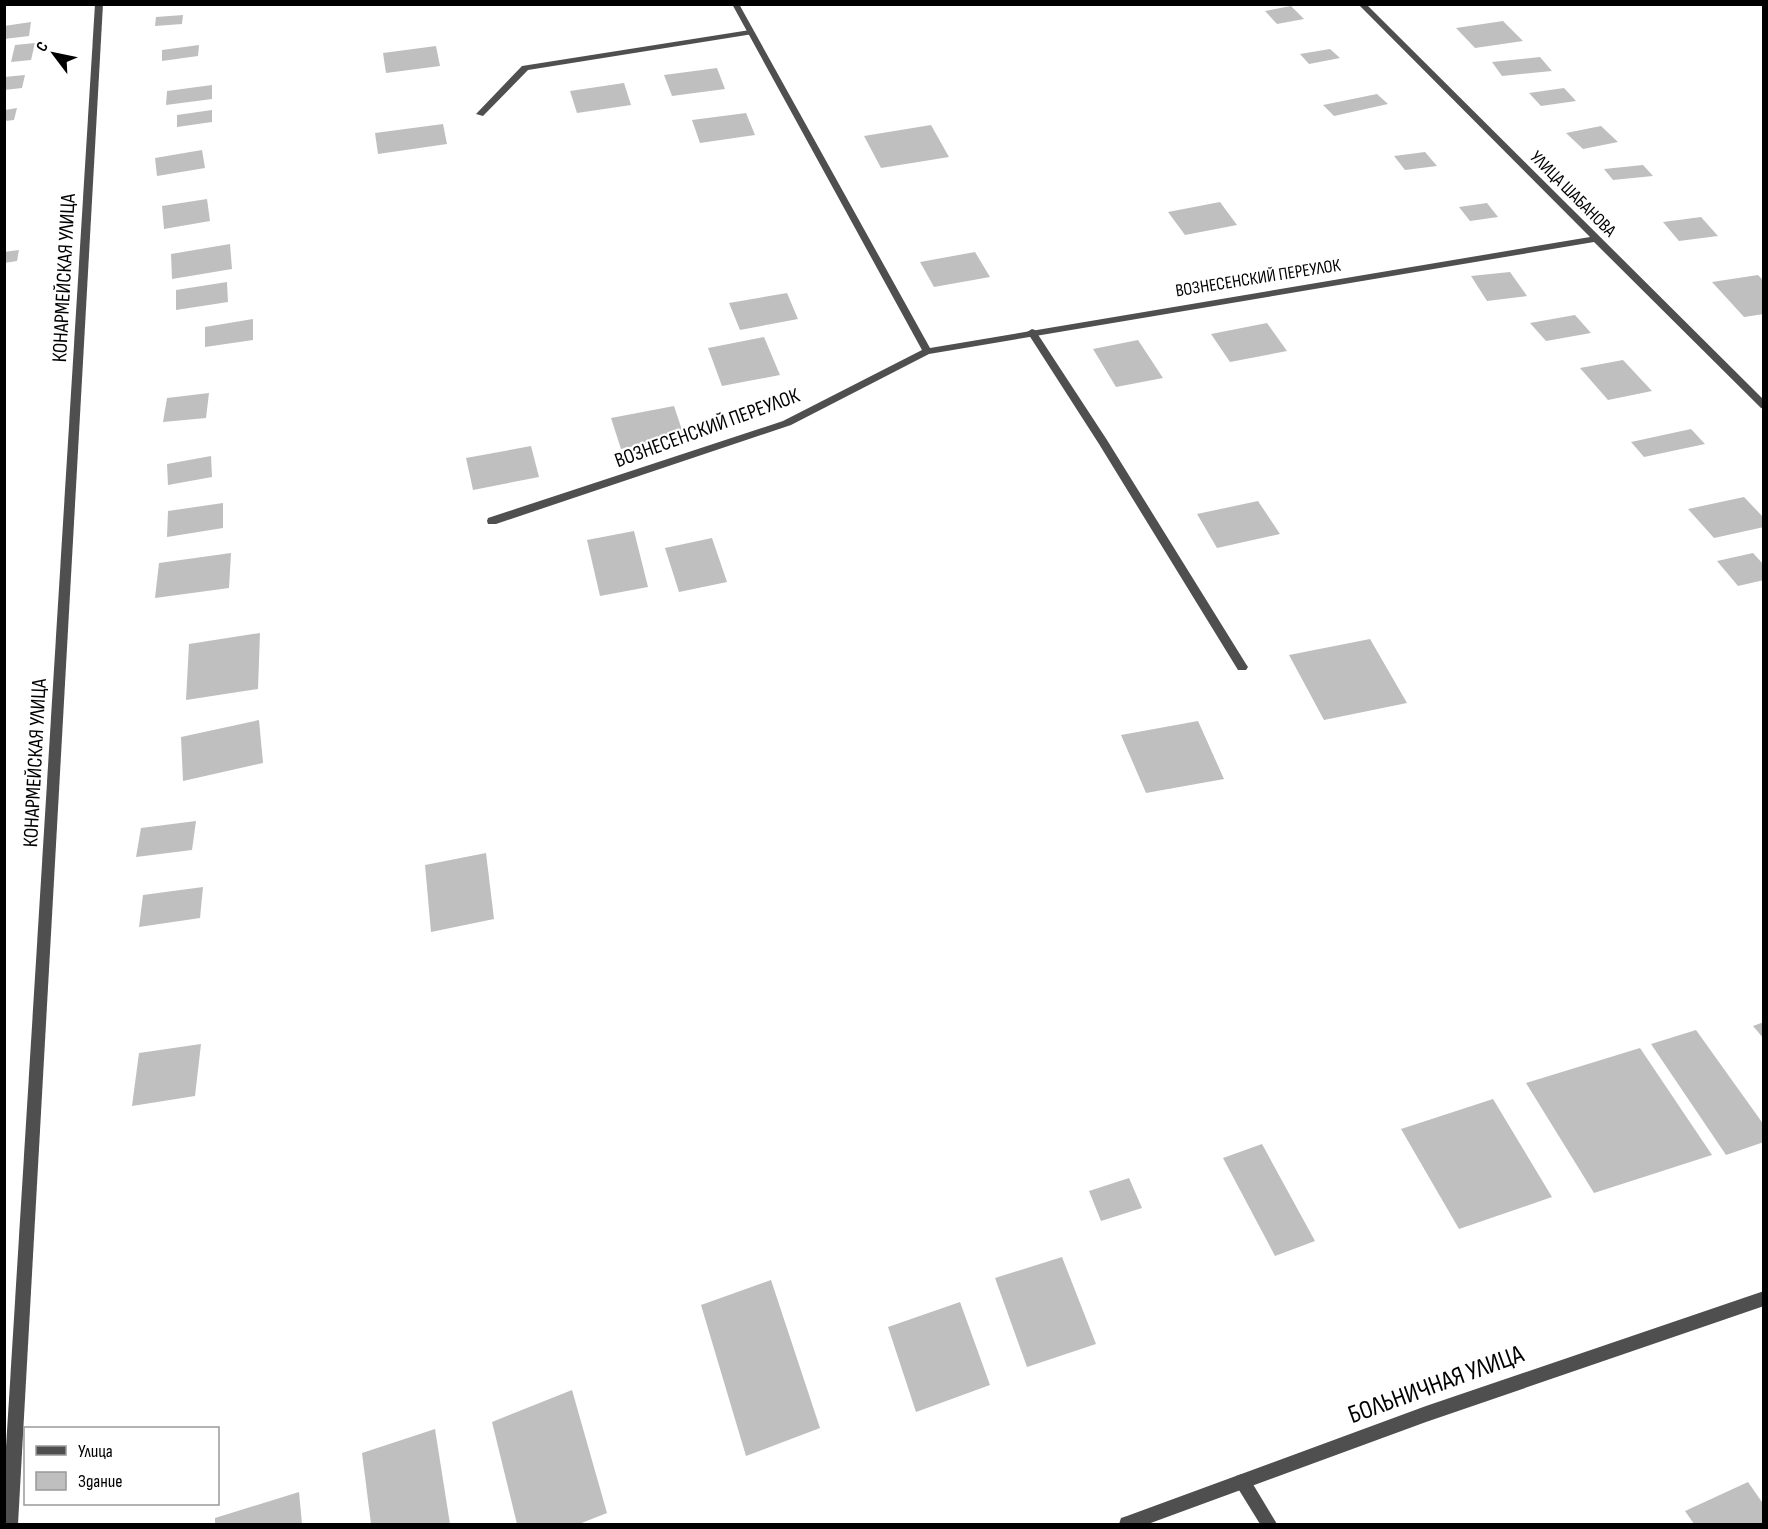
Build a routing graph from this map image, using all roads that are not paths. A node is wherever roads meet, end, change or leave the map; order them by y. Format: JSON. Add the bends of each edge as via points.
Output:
{"nodes":[{"id":1,"x":99,"y":4,"type":"edge"},
{"id":2,"x":735,"y":4,"type":"edge"},
{"id":3,"x":1361,"y":4,"type":"edge"},
{"id":4,"x":750,"y":33,"type":"junction"},
{"id":5,"x":480,"y":114,"type":"dead end"},
{"id":6,"x":1594,"y":239,"type":"junction"},
{"id":7,"x":1032,"y":332,"type":"junction"},
{"id":8,"x":927,"y":351,"type":"junction"},
{"id":9,"x":1764,"y":406,"type":"edge"},
{"id":10,"x":492,"y":522,"type":"dead end"},
{"id":11,"x":1242,"y":667,"type":"dead end"},
{"id":12,"x":1764,"y":1298,"type":"edge"},
{"id":13,"x":1242,"y":1482,"type":"junction"},
{"id":14,"x":10,"y":1524,"type":"edge"},
{"id":15,"x":1127,"y":1524,"type":"edge"},
{"id":16,"x":1269,"y":1524,"type":"edge"}],
"edges":[{"from":1,"to":14,"type":"street","name":"КОНАРМЕЙСКАЯ УЛИЦА"},
{"from":2,"to":4,"type":"street"},
{"from":3,"to":6,"type":"street","name":"УЛИЦА ШАБАНОВА"},
{"from":4,"to":5,"type":"street","via":[[525,68]]},
{"from":4,"to":8,"type":"street"},
{"from":6,"to":7,"type":"street","name":"ВОЗНЕСЕНСКИЙ ПЕРЕУЛОК"},
{"from":6,"to":9,"type":"street","name":"УЛИЦА ШАБАНОВА"},
{"from":7,"to":8,"type":"street","name":"ВОЗНЕСЕНСКИЙ ПЕРЕУЛОК"},
{"from":7,"to":11,"type":"street"},
{"from":8,"to":10,"type":"street","name":"ВОЗНЕСЕНСКИЙ ПЕРЕУЛОК","via":[[787,423]]},
{"from":12,"to":13,"type":"street","name":"БОЛЬНИЧНАЯ УЛИЦА"},
{"from":13,"to":15,"type":"street","name":"БОЛЬНИЧНАЯ УЛИЦА"},
{"from":13,"to":16,"type":"street"}]}
